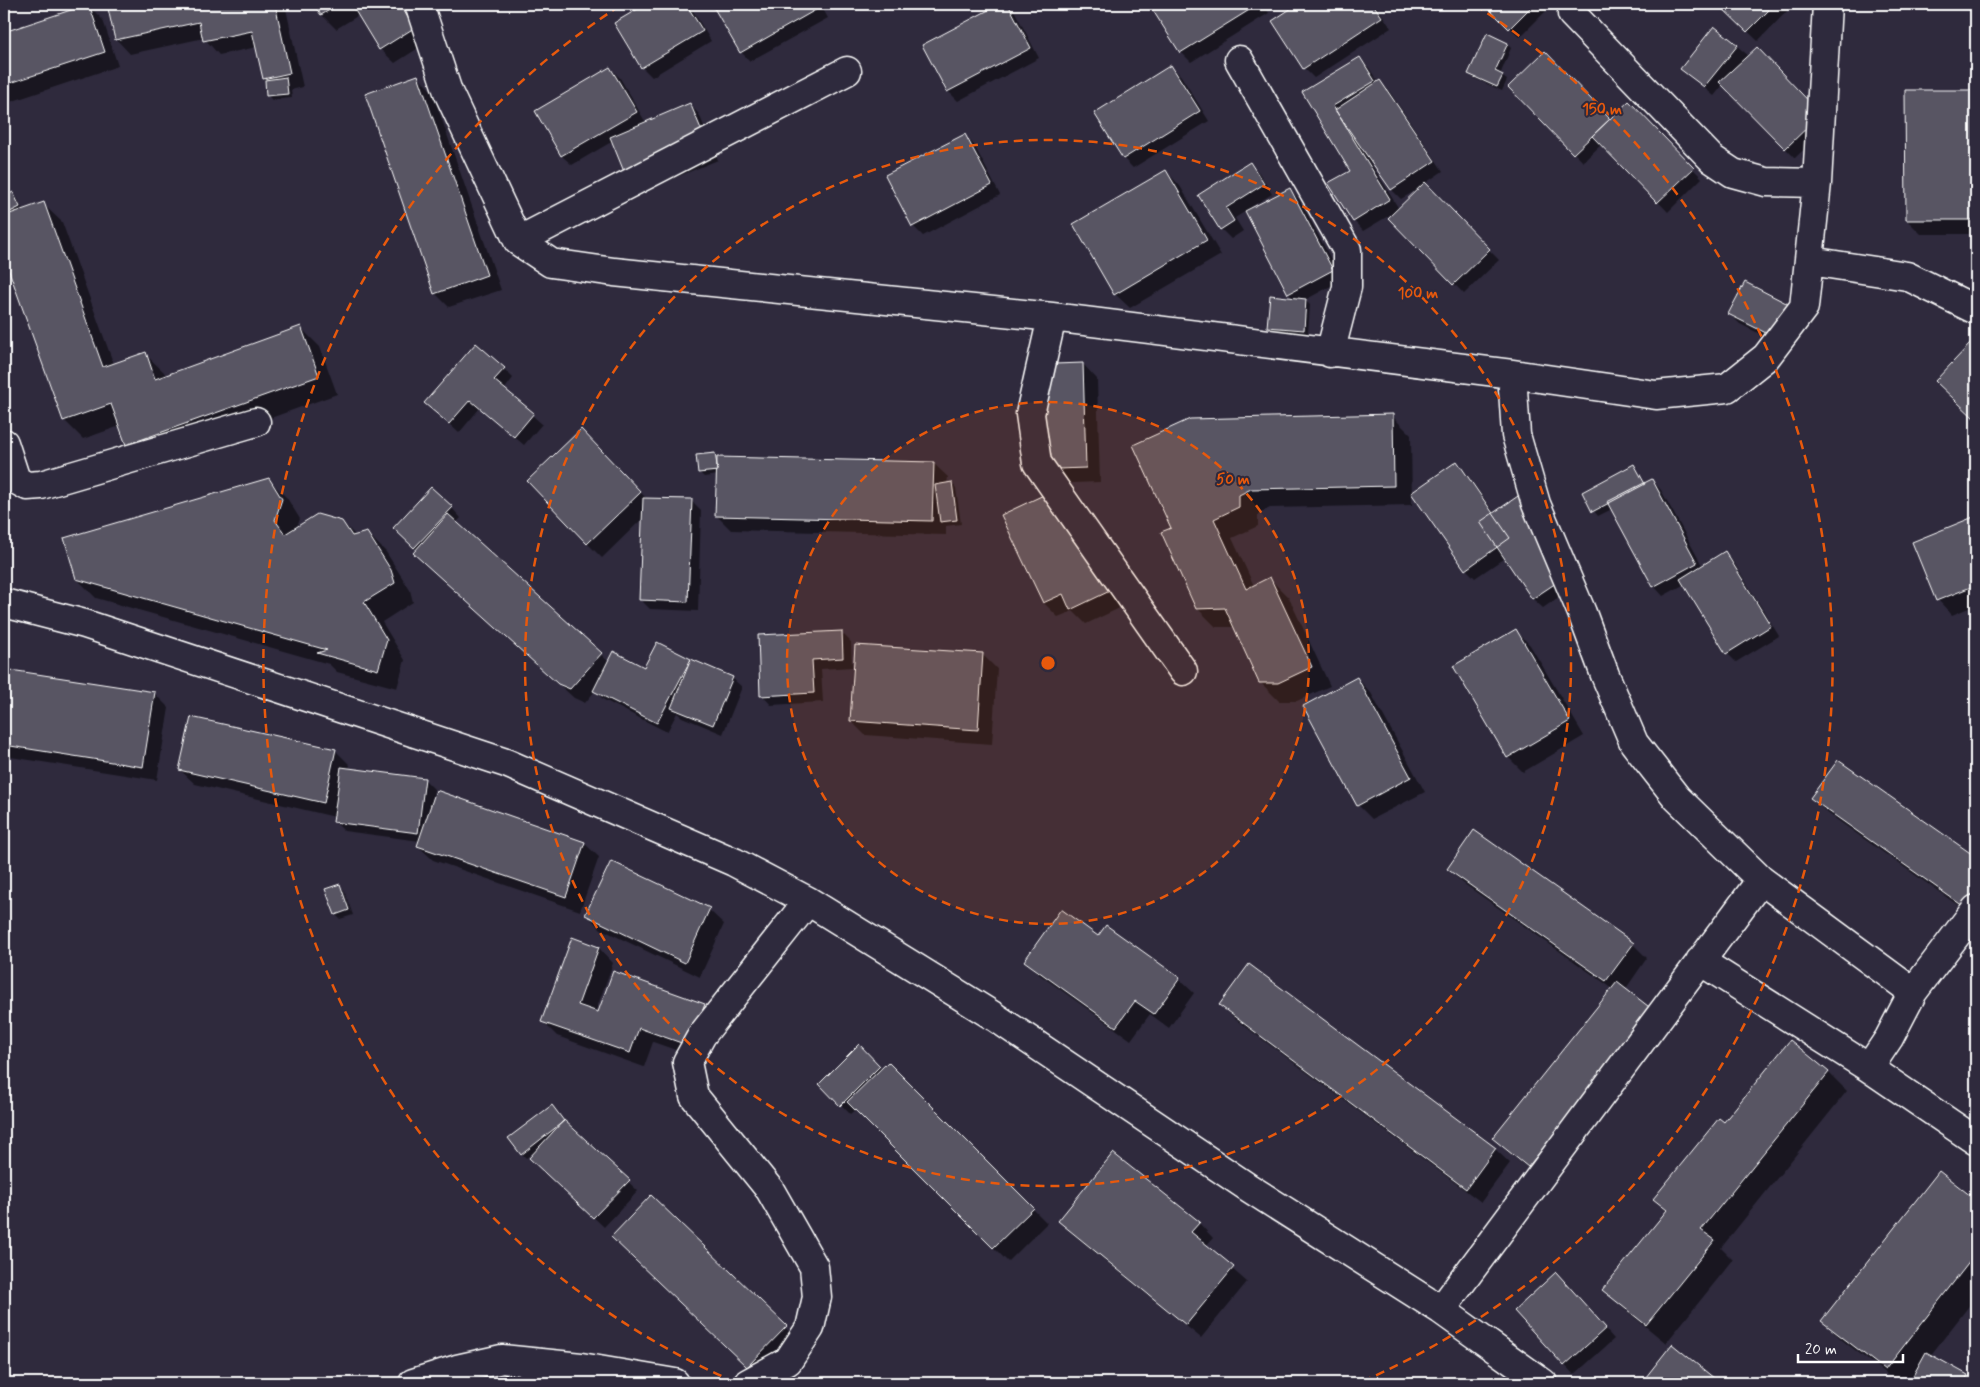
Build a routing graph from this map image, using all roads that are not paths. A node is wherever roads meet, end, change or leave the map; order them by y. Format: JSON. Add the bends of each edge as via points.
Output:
{"nodes":[{"id":1,"x":419,"y":4,"type":"edge"},
{"id":2,"x":1827,"y":4,"type":"edge"},
{"id":3,"x":1572,"y":14,"type":"dead end"},
{"id":4,"x":1239,"y":60,"type":"dead end"},
{"id":5,"x":847,"y":71,"type":"dead end"},
{"id":6,"x":1817,"y":183,"type":"junction"},
{"id":7,"x":518,"y":241,"type":"junction"},
{"id":8,"x":1810,"y":261,"type":"junction"},
{"id":9,"x":1976,"y":310,"type":"edge"},
{"id":10,"x":1052,"y":317,"type":"junction"},
{"id":11,"x":1330,"y":353,"type":"junction"},
{"id":12,"x":1512,"y":374,"type":"junction"},
{"id":13,"x":256,"y":422,"type":"dead end"},
{"id":14,"x":4,"y":443,"type":"edge"},
{"id":15,"x":4,"y":603,"type":"edge"},
{"id":16,"x":1183,"y":671,"type":"dead end"},
{"id":17,"x":1761,"y":880,"type":"junction"},
{"id":18,"x":808,"y":901,"type":"junction"},
{"id":19,"x":1976,"y":910,"type":"edge"},
{"id":20,"x":1700,"y":961,"type":"junction"},
{"id":21,"x":1913,"y":992,"type":"junction"},
{"id":22,"x":1869,"y":1068,"type":"junction"},
{"id":23,"x":1976,"y":1141,"type":"edge"},
{"id":24,"x":1441,"y":1310,"type":"junction"},
{"id":25,"x":413,"y":1383,"type":"edge"},
{"id":26,"x":675,"y":1383,"type":"edge"},
{"id":27,"x":748,"y":1383,"type":"edge"},
{"id":28,"x":1544,"y":1383,"type":"edge"}],
"edges":[{"from":1,"to":7,"type":"street","via":[[448,92]]},
{"from":2,"to":6,"type":"street"},
{"from":3,"to":6,"type":"street","via":[[1712,159],[1733,173],[1766,182]]},
{"from":4,"to":11,"type":"street","via":[[1347,250],[1347,287]]},
{"from":5,"to":7,"type":"street"},
{"from":6,"to":8,"type":"street"},
{"from":7,"to":10,"type":"street","via":[[551,263],[614,272]]},
{"from":8,"to":9,"type":"street","via":[[1907,276]]},
{"from":8,"to":12,"type":"street","via":[[1804,307],[1766,357],[1727,388],[1656,395]]},
{"from":10,"to":11,"type":"street"},
{"from":10,"to":16,"type":"street","via":[[1030,414],[1037,463]]},
{"from":11,"to":12,"type":"street"},
{"from":12,"to":17,"type":"street","via":[[1516,435],[1536,504],[1634,742],[1677,798]]},
{"from":13,"to":14,"type":"street","via":[[41,485],[27,486],[16,480]]},
{"from":15,"to":18,"type":"street","via":[[85,624],[506,763],[734,862]]},
{"from":17,"to":20,"type":"street"},
{"from":17,"to":21,"type":"street"},
{"from":18,"to":24,"type":"street","via":[[995,1017],[1248,1188]]},
{"from":18,"to":27,"type":"street","via":[[702,1035],[687,1062],[694,1096],[770,1190],[814,1266],[817,1297],[810,1328],[788,1361]]},
{"from":19,"to":21,"type":"street"},
{"from":20,"to":22,"type":"street"},
{"from":20,"to":24,"type":"street"},
{"from":21,"to":22,"type":"street"},
{"from":22,"to":23,"type":"street"},
{"from":24,"to":28,"type":"street"},
{"from":25,"to":26,"type":"street","via":[[502,1359],[581,1367]]}]}
